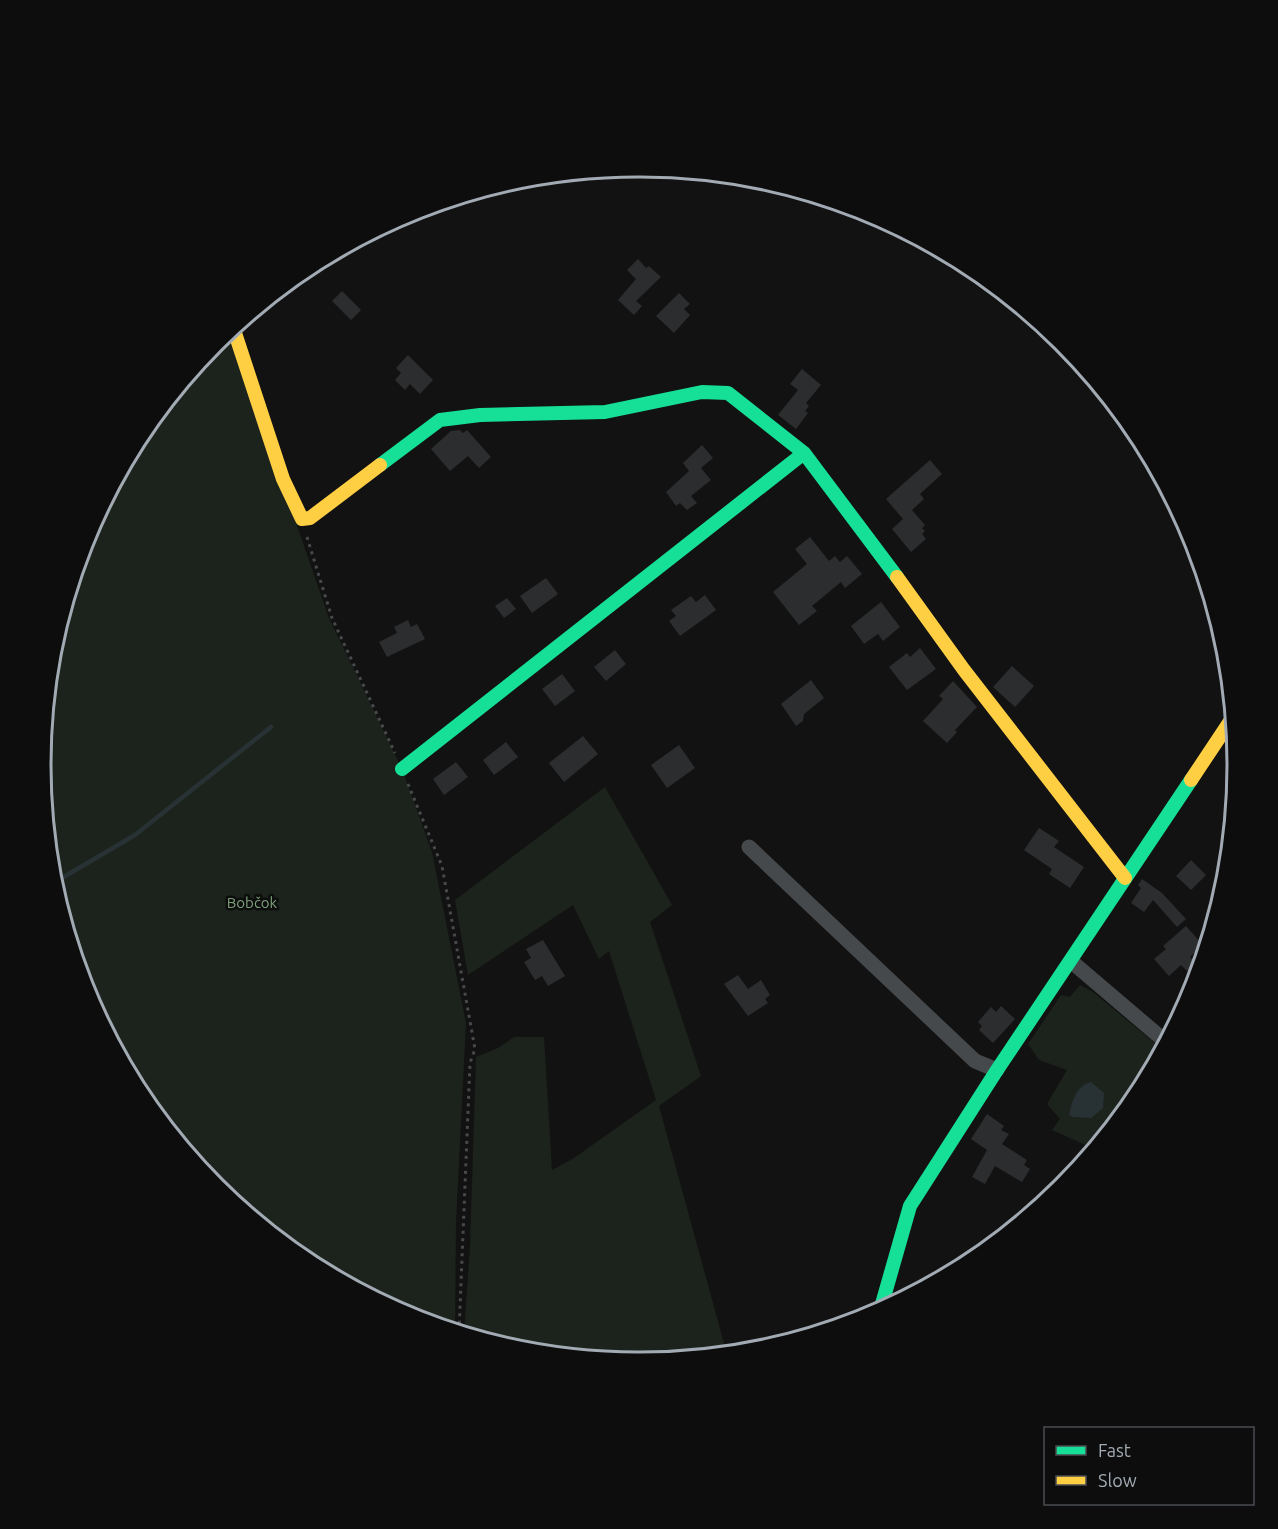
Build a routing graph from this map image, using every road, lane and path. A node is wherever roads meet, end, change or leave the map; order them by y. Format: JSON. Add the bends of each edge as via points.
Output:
{"nodes":[{"id":1,"x":236,"y":336,"type":"edge"},
{"id":2,"x":804,"y":453,"type":"junction"},
{"id":3,"x":302,"y":519,"type":"junction"},
{"id":4,"x":1226,"y":727,"type":"edge"},
{"id":5,"x":402,"y":769,"type":"junction"},
{"id":6,"x":748,"y":847,"type":"dead end"},
{"id":7,"x":1125,"y":878,"type":"junction"},
{"id":8,"x":1072,"y":962,"type":"junction"},
{"id":9,"x":1160,"y":1037,"type":"edge"},
{"id":10,"x":997,"y":1070,"type":"junction"},
{"id":11,"x":883,"y":1299,"type":"edge"},
{"id":12,"x":459,"y":1324,"type":"edge"}],
"edges":[{"from":1,"to":3,"type":"street","via":[[283,479]]},
{"from":2,"to":3,"type":"street","via":[[728,393],[716,391],[605,412],[440,420],[310,518]]},
{"from":2,"to":5,"type":"street"},
{"from":2,"to":7,"type":"street","via":[[964,670]]},
{"from":3,"to":5,"type":"path","via":[[332,618]]},
{"from":4,"to":7,"type":"street"},
{"from":5,"to":12,"type":"path","via":[[442,866],[475,1049],[470,1073]]},
{"from":6,"to":10,"type":"street","via":[[975,1061]]},
{"from":7,"to":8,"type":"street"},
{"from":8,"to":9,"type":"street"},
{"from":8,"to":10,"type":"street"},
{"from":10,"to":11,"type":"street","via":[[910,1206]]}]}
